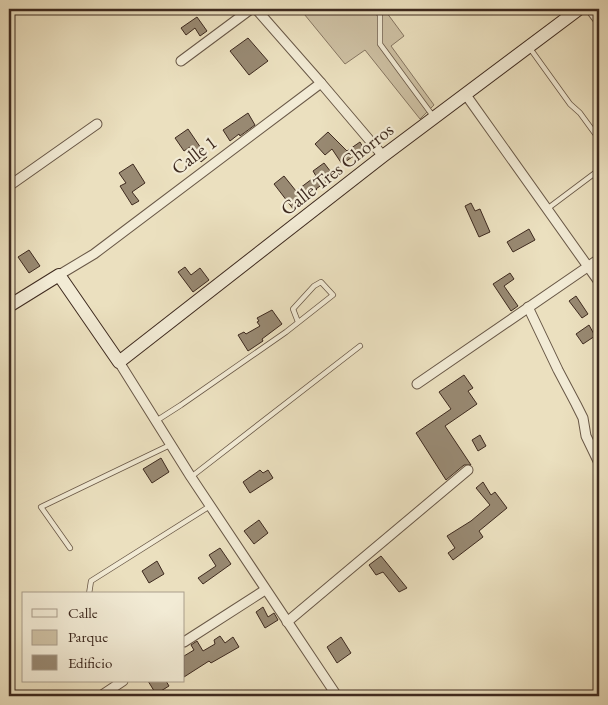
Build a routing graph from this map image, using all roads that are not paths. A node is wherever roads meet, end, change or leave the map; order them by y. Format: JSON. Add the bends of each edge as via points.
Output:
{"nodes":[{"id":1,"x":251,"y":9,"type":"edge"},
{"id":2,"x":376,"y":9,"type":"edge"},
{"id":3,"x":579,"y":9,"type":"edge"},
{"id":4,"x":590,"y":9,"type":"edge"},
{"id":5,"x":261,"y":10,"type":"edge"},
{"id":6,"x":599,"y":20,"type":"edge"},
{"id":7,"x":529,"y":48,"type":"junction"},
{"id":8,"x":181,"y":61,"type":"dead end"},
{"id":9,"x":321,"y":83,"type":"junction"},
{"id":10,"x":466,"y":95,"type":"junction"},
{"id":11,"x":434,"y":118,"type":"junction"},
{"id":12,"x":97,"y":124,"type":"dead end"},
{"id":13,"x":599,"y":139,"type":"edge"},
{"id":14,"x":383,"y":156,"type":"junction"},
{"id":15,"x":599,"y":170,"type":"edge"},
{"id":16,"x":9,"y":186,"type":"edge"},
{"id":17,"x":547,"y":209,"type":"junction"},
{"id":18,"x":599,"y":259,"type":"edge"},
{"id":19,"x":588,"y":267,"type":"junction"},
{"id":20,"x":60,"y":275,"type":"junction"},
{"id":21,"x":599,"y":282,"type":"edge"},
{"id":22,"x":9,"y":306,"type":"edge"},
{"id":23,"x":528,"y":307,"type":"junction"},
{"id":24,"x":298,"y":322,"type":"junction"},
{"id":25,"x":360,"y":346,"type":"dead end"},
{"id":26,"x":119,"y":362,"type":"junction"},
{"id":27,"x":417,"y":384,"type":"dead end"},
{"id":28,"x":155,"y":421,"type":"junction"},
{"id":29,"x":170,"y":445,"type":"junction"},
{"id":30,"x":599,"y":463,"type":"edge"},
{"id":31,"x":468,"y":470,"type":"dead end"},
{"id":32,"x":190,"y":477,"type":"junction"},
{"id":33,"x":210,"y":506,"type":"junction"},
{"id":34,"x":70,"y":548,"type":"dead end"},
{"id":35,"x":264,"y":590,"type":"junction"},
{"id":36,"x":89,"y":592,"type":"edge"},
{"id":37,"x":287,"y":622,"type":"junction"},
{"id":38,"x":185,"y":641,"type":"edge"},
{"id":39,"x":122,"y":682,"type":"edge"},
{"id":40,"x":103,"y":696,"type":"edge"},
{"id":41,"x":337,"y":696,"type":"edge"}],
"edges":[{"from":1,"to":8,"type":"street"},
{"from":2,"to":11,"type":"lane","via":[[380,14],[380,44]]},
{"from":3,"to":7,"type":"main road","name":"Calle Tres Chorros"},
{"from":4,"to":6,"type":"street"},
{"from":5,"to":9,"type":"street"},
{"from":7,"to":10,"type":"main road","name":"Calle Tres Chorros"},
{"from":7,"to":13,"type":"lane"},
{"from":9,"to":14,"type":"street"},
{"from":9,"to":20,"type":"street","name":"Calle 1","via":[[94,254]]},
{"from":10,"to":11,"type":"main road","name":"Calle Tres Chorros"},
{"from":10,"to":17,"type":"street"},
{"from":11,"to":14,"type":"main road","name":"Calle Tres Chorros"},
{"from":12,"to":16,"type":"street"},
{"from":14,"to":26,"type":"main road","name":"Calle Tres Chorros"},
{"from":15,"to":17,"type":"lane"},
{"from":17,"to":19,"type":"street"},
{"from":18,"to":19,"type":"street"},
{"from":19,"to":21,"type":"street"},
{"from":19,"to":23,"type":"street"},
{"from":20,"to":22,"type":"main road","name":"Calle 1"},
{"from":20,"to":26,"type":"main road"},
{"from":23,"to":27,"type":"street"},
{"from":23,"to":30,"type":"street","via":[[580,411],[586,436]]},
{"from":24,"to":24,"type":"lane","via":[[293,309],[321,282],[333,295]]},
{"from":24,"to":28,"type":"lane"},
{"from":25,"to":32,"type":"lane"},
{"from":26,"to":28,"type":"street"},
{"from":28,"to":29,"type":"street"},
{"from":29,"to":32,"type":"street"},
{"from":29,"to":34,"type":"lane","via":[[41,507]]},
{"from":31,"to":37,"type":"street"},
{"from":32,"to":33,"type":"street"},
{"from":33,"to":35,"type":"street"},
{"from":33,"to":36,"type":"lane","via":[[91,581]]},
{"from":35,"to":37,"type":"street"},
{"from":35,"to":38,"type":"street"},
{"from":37,"to":41,"type":"street"},
{"from":39,"to":40,"type":"street"}]}
